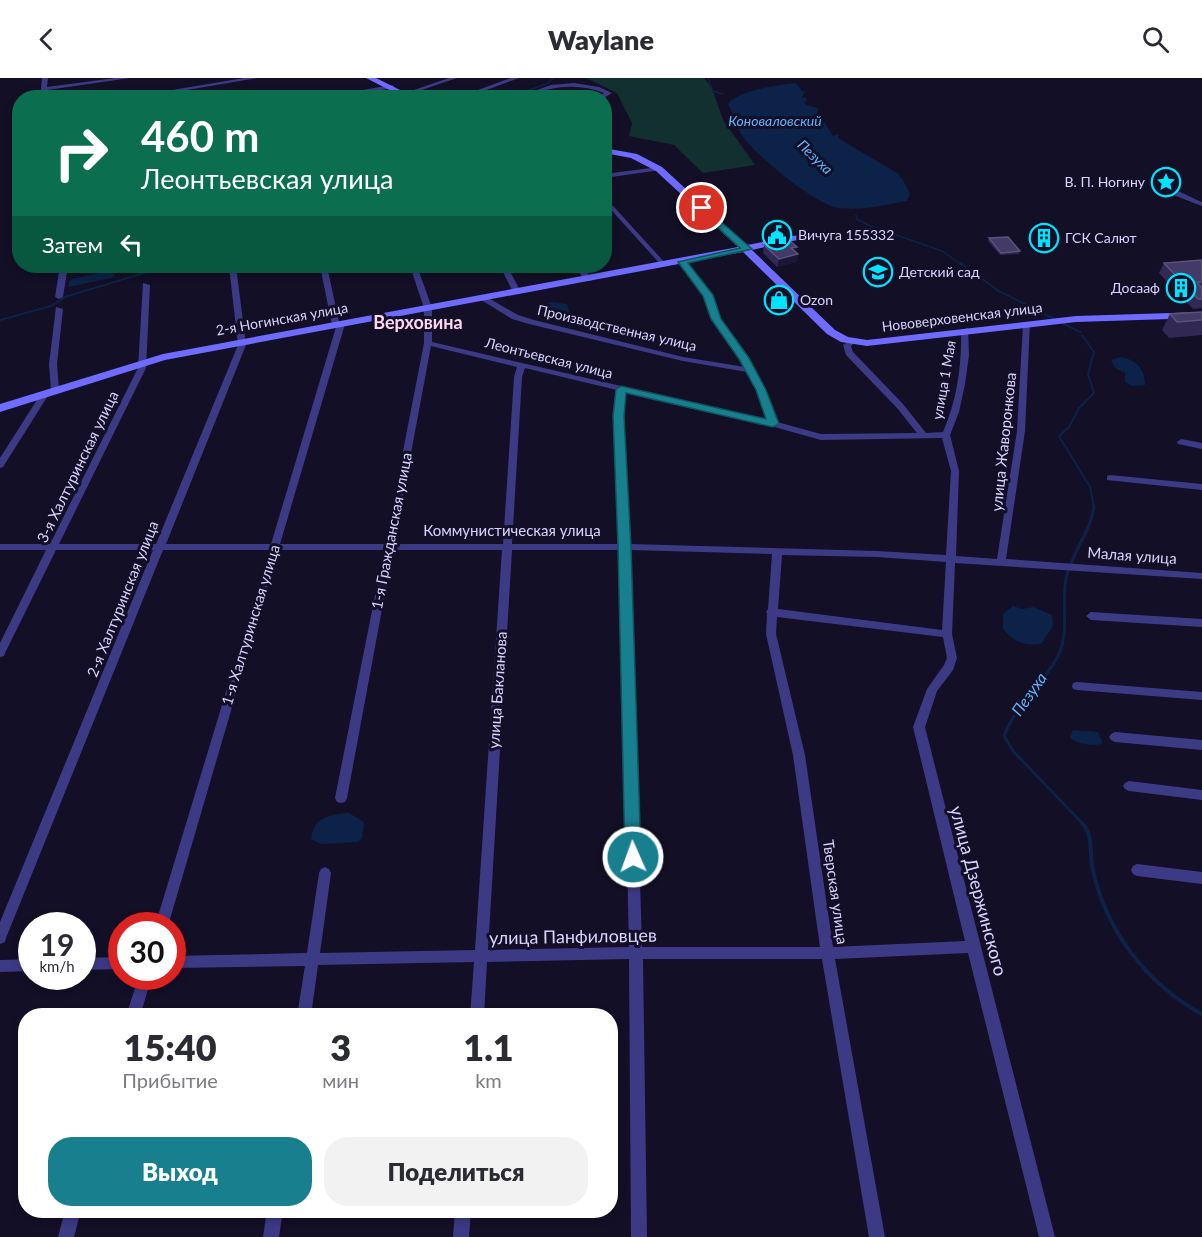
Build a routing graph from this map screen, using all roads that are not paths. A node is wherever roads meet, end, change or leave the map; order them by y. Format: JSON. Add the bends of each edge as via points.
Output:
{"nodes":[{"id":1,"x":45,"y":78,"type":"edge"},
{"id":2,"x":127,"y":78,"type":"edge"},
{"id":3,"x":254,"y":78,"type":"edge"},
{"id":4,"x":372,"y":78,"type":"edge"},
{"id":5,"x":454,"y":78,"type":"edge"},
{"id":6,"x":516,"y":78,"type":"edge"},
{"id":7,"x":392,"y":87,"type":"junction"},
{"id":8,"x":44,"y":89,"type":"joint"},
{"id":9,"x":177,"y":90,"type":"edge"},
{"id":10,"x":378,"y":90,"type":"edge"},
{"id":11,"x":398,"y":90,"type":"edge"},
{"id":12,"x":424,"y":90,"type":"edge"},
{"id":13,"x":481,"y":90,"type":"edge"},
{"id":14,"x":538,"y":90,"type":"edge"},
{"id":15,"x":604,"y":90,"type":"edge"},
{"id":16,"x":612,"y":152,"type":"edge"},
{"id":17,"x":659,"y":169,"type":"junction"},
{"id":18,"x":612,"y":175,"type":"edge"},
{"id":19,"x":1166,"y":188,"type":"dead end"},
{"id":20,"x":1202,"y":204,"type":"edge"},
{"id":21,"x":612,"y":207,"type":"edge"},
{"id":22,"x":822,"y":232,"type":"dead end"},
{"id":23,"x":747,"y":249,"type":"junction"},
{"id":24,"x":682,"y":262,"type":"junction"},
{"id":25,"x":664,"y":265,"type":"junction"},
{"id":26,"x":63,"y":273,"type":"edge"},
{"id":27,"x":233,"y":273,"type":"edge"},
{"id":28,"x":325,"y":273,"type":"edge"},
{"id":29,"x":415,"y":273,"type":"edge"},
{"id":30,"x":508,"y":273,"type":"edge"},
{"id":31,"x":584,"y":273,"type":"edge"},
{"id":32,"x":588,"y":279,"type":"junction"},
{"id":33,"x":146,"y":285,"type":"dead end"},
{"id":34,"x":517,"y":292,"type":"junction"},
{"id":35,"x":59,"y":297,"type":"dead end"},
{"id":36,"x":482,"y":298,"type":"junction"},
{"id":37,"x":428,"y":308,"type":"junction"},
{"id":38,"x":59,"y":309,"type":"dead end"},
{"id":39,"x":1202,"y":315,"type":"edge"},
{"id":40,"x":1027,"y":324,"type":"junction"},
{"id":41,"x":338,"y":325,"type":"junction"},
{"id":42,"x":965,"y":330,"type":"junction"},
{"id":43,"x":242,"y":342,"type":"junction"},
{"id":44,"x":851,"y":342,"type":"junction"},
{"id":45,"x":428,"y":343,"type":"junction"},
{"id":46,"x":143,"y":362,"type":"junction"},
{"id":47,"x":522,"y":365,"type":"junction"},
{"id":48,"x":750,"y":370,"type":"junction"},
{"id":49,"x":621,"y":389,"type":"junction"},
{"id":50,"x":50,"y":392,"type":"junction"},
{"id":51,"x":0,"y":408,"type":"edge"},
{"id":52,"x":773,"y":424,"type":"junction"},
{"id":53,"x":923,"y":435,"type":"junction"},
{"id":54,"x":946,"y":435,"type":"junction"},
{"id":55,"x":1181,"y":442,"type":"dead end"},
{"id":56,"x":1202,"y":446,"type":"edge"},
{"id":57,"x":0,"y":465,"type":"edge"},
{"id":58,"x":1110,"y":478,"type":"dead end"},
{"id":59,"x":1202,"y":488,"type":"edge"},
{"id":60,"x":507,"y":545,"type":"junction"},
{"id":61,"x":0,"y":547,"type":"edge"},
{"id":62,"x":55,"y":547,"type":"junction"},
{"id":63,"x":275,"y":547,"type":"junction"},
{"id":64,"x":390,"y":547,"type":"junction"},
{"id":65,"x":625,"y":547,"type":"junction"},
{"id":66,"x":160,"y":548,"type":"junction"},
{"id":67,"x":777,"y":550,"type":"junction"},
{"id":68,"x":952,"y":559,"type":"junction"},
{"id":69,"x":1001,"y":562,"type":"junction"},
{"id":70,"x":1060,"y":567,"type":"joint"},
{"id":71,"x":1202,"y":576,"type":"edge"},
{"id":72,"x":771,"y":612,"type":"junction"},
{"id":73,"x":1091,"y":616,"type":"dead end"},
{"id":74,"x":1202,"y":623,"type":"edge"},
{"id":75,"x":947,"y":634,"type":"junction"},
{"id":76,"x":0,"y":652,"type":"edge"},
{"id":77,"x":1077,"y":686,"type":"dead end"},
{"id":78,"x":1202,"y":696,"type":"edge"},
{"id":79,"x":1115,"y":737,"type":"dead end"},
{"id":80,"x":1202,"y":745,"type":"edge"},
{"id":81,"x":1129,"y":786,"type":"dead end"},
{"id":82,"x":1202,"y":795,"type":"edge"},
{"id":83,"x":341,"y":798,"type":"dead end"},
{"id":84,"x":1137,"y":870,"type":"dead end"},
{"id":85,"x":326,"y":873,"type":"dead end"},
{"id":86,"x":1202,"y":878,"type":"edge"},
{"id":87,"x":165,"y":912,"type":"edge"},
{"id":88,"x":0,"y":938,"type":"edge"},
{"id":89,"x":974,"y":947,"type":"junction"},
{"id":90,"x":827,"y":952,"type":"junction"},
{"id":91,"x":636,"y":953,"type":"junction"},
{"id":92,"x":481,"y":957,"type":"junction"},
{"id":93,"x":312,"y":960,"type":"junction"},
{"id":94,"x":186,"y":962,"type":"edge"},
{"id":95,"x":18,"y":965,"type":"edge"},
{"id":96,"x":0,"y":966,"type":"edge"},
{"id":97,"x":142,"y":990,"type":"edge"},
{"id":98,"x":136,"y":1008,"type":"edge"},
{"id":99,"x":305,"y":1008,"type":"edge"},
{"id":100,"x":478,"y":1008,"type":"edge"},
{"id":101,"x":71,"y":1218,"type":"edge"},
{"id":102,"x":274,"y":1218,"type":"edge"},
{"id":103,"x":462,"y":1218,"type":"edge"},
{"id":104,"x":66,"y":1237,"type":"edge"},
{"id":105,"x":271,"y":1237,"type":"edge"},
{"id":106,"x":461,"y":1237,"type":"edge"},
{"id":107,"x":639,"y":1237,"type":"edge"},
{"id":108,"x":877,"y":1237,"type":"edge"},
{"id":109,"x":1047,"y":1237,"type":"edge"}],
"edges":[{"from":1,"to":8,"type":"street"},
{"from":2,"to":8,"type":"street"},
{"from":3,"to":9,"type":"street"},
{"from":4,"to":7,"type":"main road"},
{"from":5,"to":12,"type":"street"},
{"from":6,"to":13,"type":"street"},
{"from":7,"to":10,"type":"street"},
{"from":7,"to":11,"type":"main road"},
{"from":14,"to":15,"type":"street","via":[[569,79]]},
{"from":16,"to":17,"type":"main road","via":[[634,156]]},
{"from":17,"to":18,"type":"street"},
{"from":17,"to":23,"type":"main road"},
{"from":19,"to":20,"type":"street"},
{"from":21,"to":25,"type":"street"},
{"from":22,"to":23,"type":"main road","name":"2-я Ногинская улица"},
{"from":23,"to":24,"type":"main road","name":"2-я Ногинская улица"},
{"from":23,"to":44,"type":"main road","via":[[831,332]]},
{"from":24,"to":25,"type":"main road","name":"2-я Ногинская улица"},
{"from":24,"to":48,"type":"street","via":[[708,295],[716,319]]},
{"from":25,"to":32,"type":"main road","name":"2-я Ногинская улица"},
{"from":26,"to":35,"type":"street"},
{"from":27,"to":43,"type":"street","name":"2-я Халтуринская улица"},
{"from":28,"to":41,"type":"street","name":"1-я Халтуринская улица"},
{"from":29,"to":37,"type":"street","name":"1-я Гражданская улица"},
{"from":30,"to":34,"type":"street"},
{"from":31,"to":32,"type":"street"},
{"from":32,"to":34,"type":"main road","name":"2-я Ногинская улица"},
{"from":33,"to":46,"type":"street","name":"3-я Халтуринская улица"},
{"from":34,"to":36,"type":"main road","name":"2-я Ногинская улица"},
{"from":36,"to":37,"type":"main road","name":"2-я Ногинская улица"},
{"from":36,"to":48,"type":"street","name":"Производственная улица","via":[[532,322],[683,359]]},
{"from":37,"to":41,"type":"main road","name":"2-я Ногинская улица"},
{"from":37,"to":45,"type":"street","name":"1-я Гражданская улица"},
{"from":38,"to":50,"type":"street"},
{"from":39,"to":40,"type":"main road","name":"Нововерховенская улица"},
{"from":40,"to":42,"type":"main road","name":"Нововерховенская улица"},
{"from":40,"to":69,"type":"street","name":"улица Жаворонкова","via":[[1021,431]]},
{"from":41,"to":43,"type":"main road","name":"2-я Ногинская улица"},
{"from":41,"to":63,"type":"street","name":"1-я Халтуринская улица"},
{"from":42,"to":44,"type":"main road","name":"Нововерховенская улица"},
{"from":42,"to":54,"type":"street","name":"улица 1 Мая","via":[[957,401]]},
{"from":43,"to":46,"type":"main road","name":"2-я Ногинская улица"},
{"from":43,"to":66,"type":"street","name":"2-я Халтуринская улица"},
{"from":44,"to":53,"type":"street","via":[[849,353]]},
{"from":45,"to":47,"type":"street","name":"Леонтьевская улица"},
{"from":45,"to":64,"type":"street","name":"1-я Гражданская улица"},
{"from":46,"to":50,"type":"main road","name":"2-я Ногинская улица"},
{"from":46,"to":62,"type":"street","name":"3-я Халтуринская улица"},
{"from":47,"to":49,"type":"street","name":"Леонтьевская улица"},
{"from":47,"to":60,"type":"street","name":"улица Бакланова"},
{"from":48,"to":52,"type":"street"},
{"from":49,"to":52,"type":"street","name":"Леонтьевская улица"},
{"from":49,"to":65,"type":"street","via":[[618,416]]},
{"from":50,"to":51,"type":"main road","name":"2-я Ногинская улица"},
{"from":50,"to":57,"type":"street"},
{"from":52,"to":53,"type":"street","name":"Леонтьевская улица","via":[[820,437]]},
{"from":53,"to":54,"type":"street","name":"Леонтьевская улица"},
{"from":54,"to":68,"type":"street","name":"улица Дзержинского","via":[[955,471]]},
{"from":55,"to":56,"type":"street"},
{"from":58,"to":59,"type":"street"},
{"from":60,"to":64,"type":"street","name":"Коммунистическая улица"},
{"from":60,"to":65,"type":"street","name":"Коммунистическая улица"},
{"from":60,"to":92,"type":"street","name":"улица Бакланова"},
{"from":61,"to":62,"type":"street","name":"Коммунистическая улица"},
{"from":62,"to":66,"type":"street","name":"Коммунистическая улица"},
{"from":62,"to":76,"type":"street","name":"3-я Халтуринская улица"},
{"from":63,"to":64,"type":"street","name":"Коммунистическая улица"},
{"from":63,"to":66,"type":"street","name":"Коммунистическая улица"},
{"from":63,"to":87,"type":"street","name":"1-я Халтуринская улица"},
{"from":64,"to":83,"type":"street","name":"1-я Гражданская улица"},
{"from":65,"to":67,"type":"street","name":"Коммунистическая улица"},
{"from":65,"to":91,"type":"street"},
{"from":66,"to":88,"type":"street","name":"2-я Халтуринская улица"},
{"from":67,"to":68,"type":"street","name":"Коммунистическая улица"},
{"from":67,"to":72,"type":"street","name":"Тверская улица"},
{"from":68,"to":69,"type":"street","name":"Коммунистическая улица"},
{"from":68,"to":75,"type":"street","name":"улица Дзержинского"},
{"from":69,"to":70,"type":"street","name":"Коммунистическая улица"},
{"from":70,"to":71,"type":"street","name":"Малая улица"},
{"from":72,"to":75,"type":"street"},
{"from":72,"to":90,"type":"street","name":"Тверская улица","via":[[774,652],[799,754]]},
{"from":73,"to":74,"type":"street"},
{"from":75,"to":89,"type":"street","name":"улица Дзержинского","via":[[950,667],[932,689],[919,727]]},
{"from":77,"to":78,"type":"street"},
{"from":79,"to":80,"type":"street"},
{"from":81,"to":82,"type":"street"},
{"from":84,"to":86,"type":"street"},
{"from":85,"to":93,"type":"street"},
{"from":89,"to":90,"type":"street","name":"улица Панфиловцев"},
{"from":89,"to":109,"type":"street","name":"улица Дзержинского"},
{"from":90,"to":91,"type":"street","name":"улица Панфиловцев"},
{"from":90,"to":108,"type":"street","name":"Тверская улица"},
{"from":91,"to":92,"type":"street","name":"улица Панфиловцев"},
{"from":91,"to":107,"type":"street"},
{"from":92,"to":93,"type":"street","name":"улица Панфиловцев"},
{"from":92,"to":100,"type":"street","name":"улица Бакланова"},
{"from":93,"to":94,"type":"street","name":"улица Панфиловцев"},
{"from":93,"to":99,"type":"street"},
{"from":95,"to":96,"type":"street"},
{"from":97,"to":98,"type":"street"},
{"from":101,"to":104,"type":"street"},
{"from":102,"to":105,"type":"street"},
{"from":103,"to":106,"type":"street"}]}
